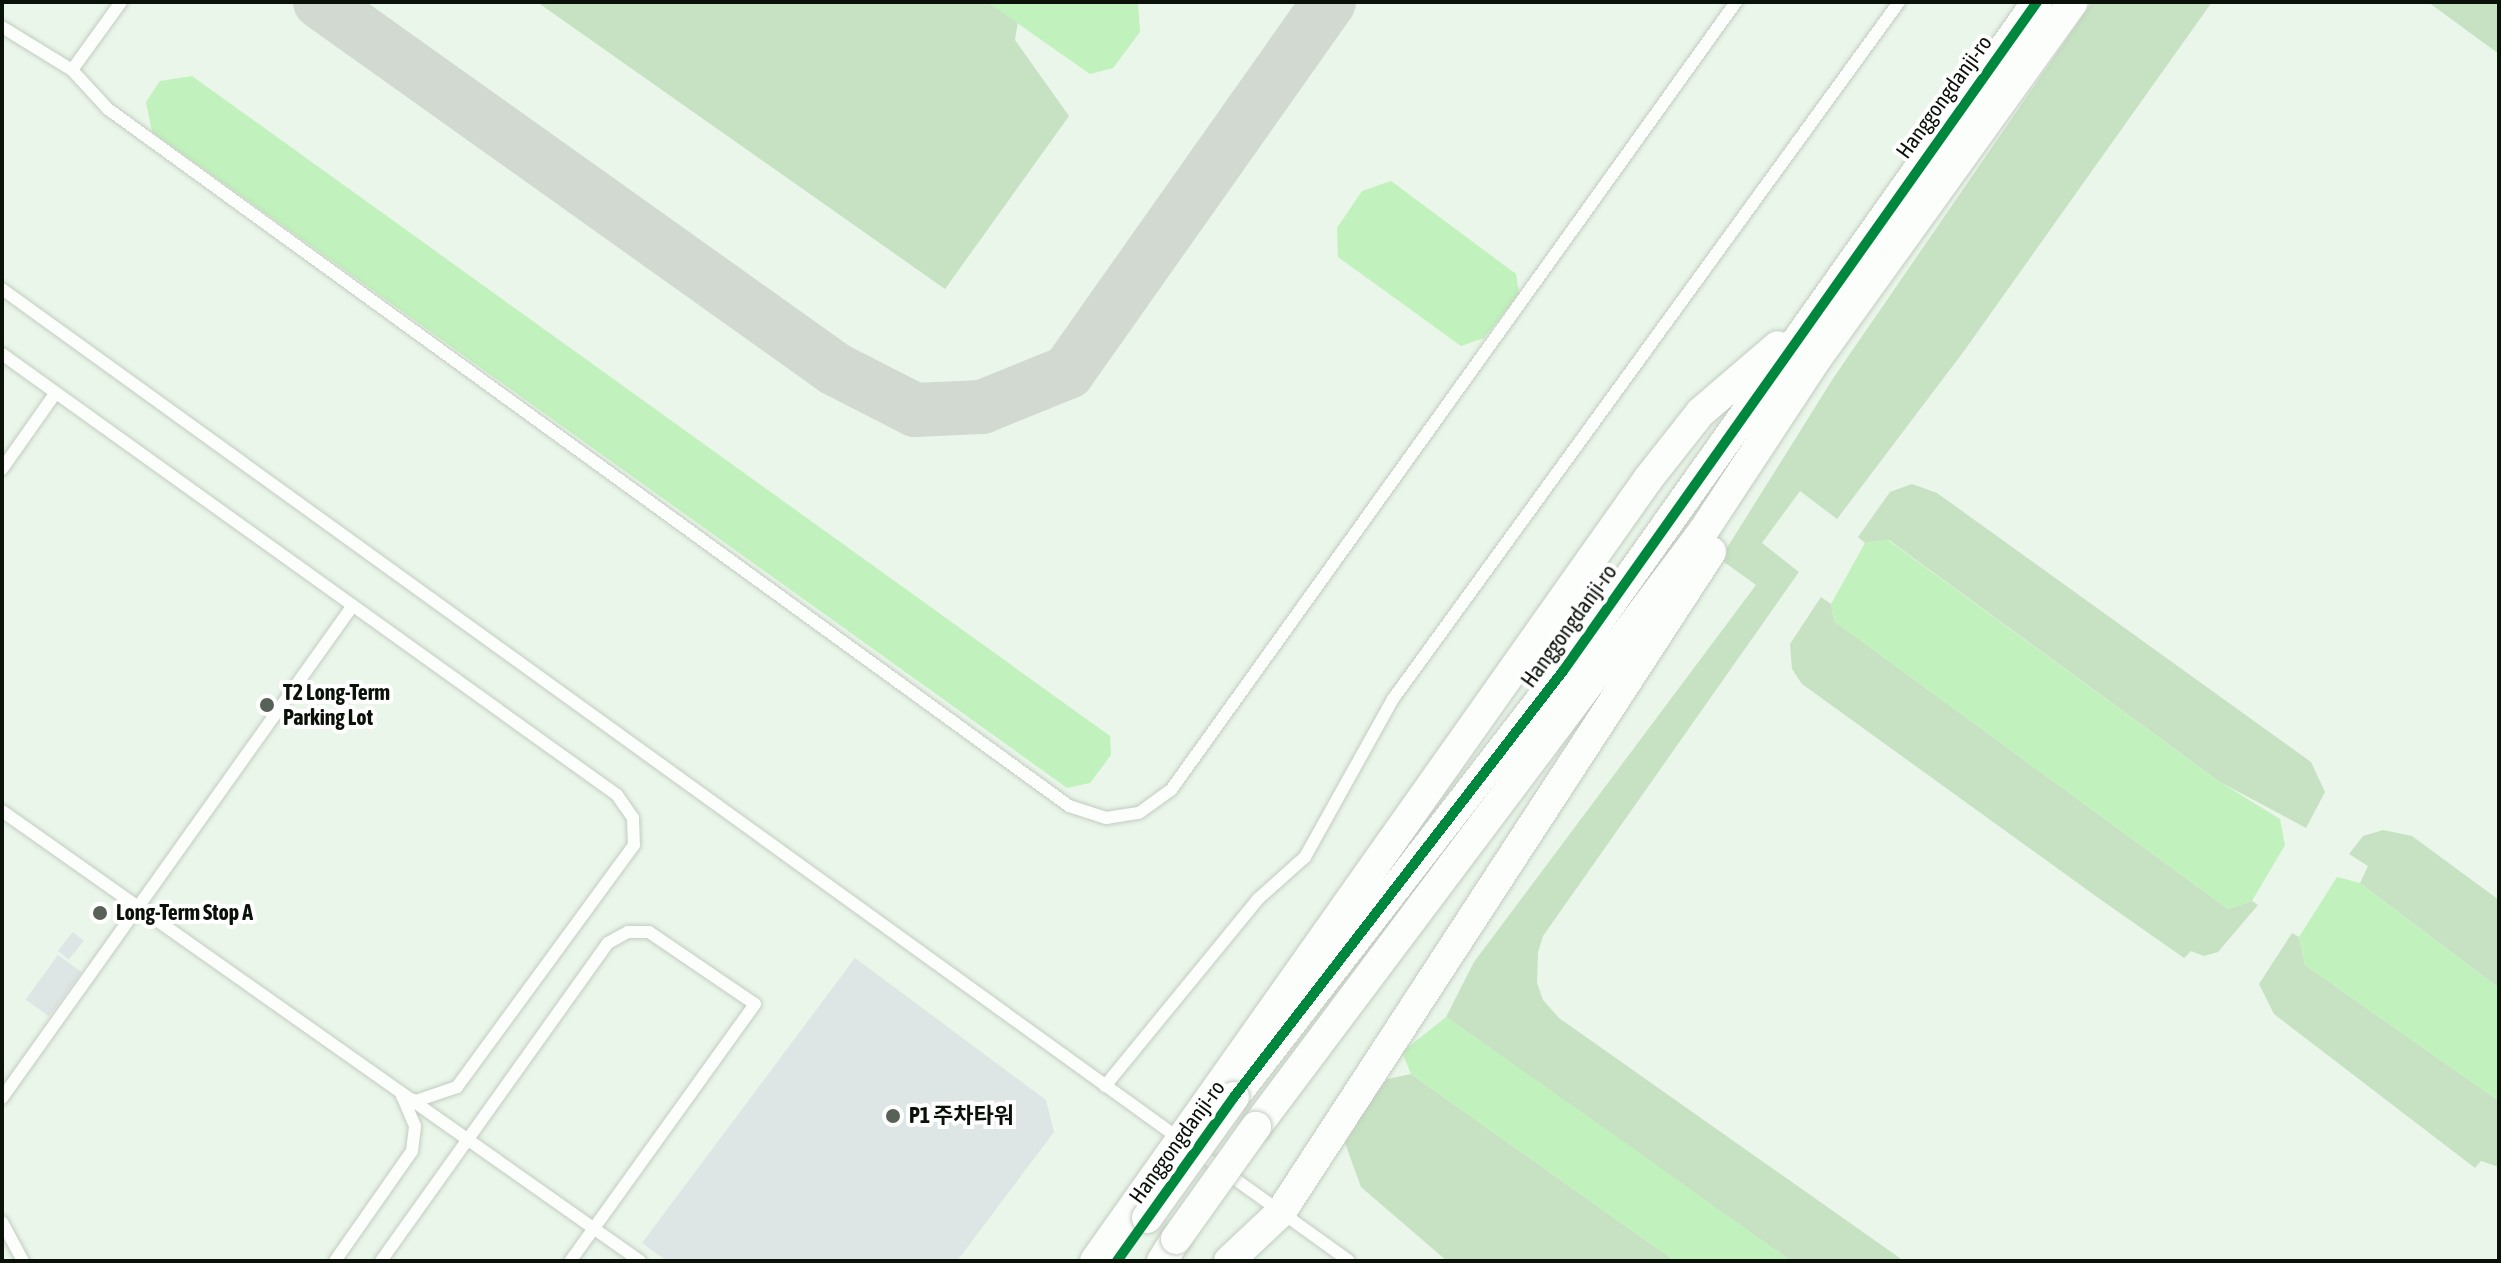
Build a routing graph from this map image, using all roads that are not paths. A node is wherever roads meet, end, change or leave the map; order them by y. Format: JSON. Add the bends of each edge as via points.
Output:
{"nodes":[{"id":1,"x":121,"y":2,"type":"edge"},
{"id":2,"x":1736,"y":2,"type":"edge"},
{"id":3,"x":1899,"y":2,"type":"edge"},
{"id":4,"x":2037,"y":2,"type":"edge"},
{"id":5,"x":2073,"y":2,"type":"edge"},
{"id":6,"x":2,"y":27,"type":"edge"},
{"id":7,"x":72,"y":70,"type":"junction"},
{"id":8,"x":2,"y":289,"type":"edge"},
{"id":9,"x":1807,"y":322,"type":"junction"},
{"id":10,"x":2,"y":354,"type":"edge"},
{"id":11,"x":55,"y":394,"type":"junction"},
{"id":12,"x":2,"y":469,"type":"edge"},
{"id":13,"x":1711,"y":535,"type":"junction"},
{"id":14,"x":351,"y":608,"type":"junction"},
{"id":15,"x":2,"y":811,"type":"edge"},
{"id":16,"x":139,"y":908,"type":"junction"},
{"id":17,"x":1105,"y":1086,"type":"junction"},
{"id":18,"x":402,"y":1096,"type":"junction"},
{"id":19,"x":2,"y":1098,"type":"edge"},
{"id":20,"x":467,"y":1141,"type":"junction"},
{"id":21,"x":1182,"y":1141,"type":"junction"},
{"id":22,"x":1281,"y":1212,"type":"junction"},
{"id":23,"x":2,"y":1222,"type":"edge"},
{"id":24,"x":593,"y":1229,"type":"junction"},
{"id":25,"x":1169,"y":1250,"type":"edge"},
{"id":26,"x":23,"y":1261,"type":"edge"},
{"id":27,"x":335,"y":1261,"type":"edge"},
{"id":28,"x":381,"y":1261,"type":"edge"},
{"id":29,"x":570,"y":1261,"type":"edge"},
{"id":30,"x":640,"y":1261,"type":"edge"},
{"id":31,"x":1095,"y":1261,"type":"edge"},
{"id":32,"x":1117,"y":1261,"type":"edge"},
{"id":33,"x":1229,"y":1261,"type":"edge"},
{"id":34,"x":1349,"y":1261,"type":"edge"}],
"edges":[{"from":1,"to":7,"type":"lane"},
{"from":2,"to":7,"type":"lane","via":[[1171,790],[1139,813],[1106,818],[1069,806],[108,109]]},
{"from":3,"to":17,"type":"lane","via":[[1393,699],[1305,857],[1258,899]]},
{"from":4,"to":9,"type":"street","name":"Hanggongdanji-ro"},
{"from":5,"to":13,"type":"street","via":[[1817,358],[1770,451]]},
{"from":6,"to":7,"type":"lane"},
{"from":8,"to":17,"type":"lane"},
{"from":9,"to":21,"type":"street","via":[[1701,412],[1648,479]]},
{"from":9,"to":32,"type":"street","name":"Hanggongdanji-ro","bridge":true,"via":[[1563,671],[1234,1097]]},
{"from":10,"to":11,"type":"lane"},
{"from":11,"to":12,"type":"lane"},
{"from":11,"to":14,"type":"lane"},
{"from":13,"to":22,"type":"street"},
{"from":13,"to":25,"type":"street","bridge":true,"via":[[1256,1127]]},
{"from":14,"to":16,"type":"lane"},
{"from":14,"to":18,"type":"lane","via":[[617,795],[633,818],[634,845],[457,1087],[416,1101]]},
{"from":15,"to":16,"type":"lane"},
{"from":16,"to":18,"type":"lane"},
{"from":16,"to":19,"type":"lane"},
{"from":17,"to":21,"type":"lane"},
{"from":18,"to":20,"type":"lane"},
{"from":18,"to":27,"type":"lane","via":[[415,1126],[412,1151]]},
{"from":20,"to":24,"type":"lane"},
{"from":20,"to":24,"type":"lane","via":[[608,943],[628,932],[649,932],[755,1004]]},
{"from":20,"to":28,"type":"lane"},
{"from":21,"to":22,"type":"lane"},
{"from":21,"to":31,"type":"street"},
{"from":22,"to":33,"type":"street"},
{"from":22,"to":34,"type":"lane"},
{"from":23,"to":26,"type":"lane"},
{"from":24,"to":29,"type":"lane"},
{"from":24,"to":30,"type":"lane"}]}
